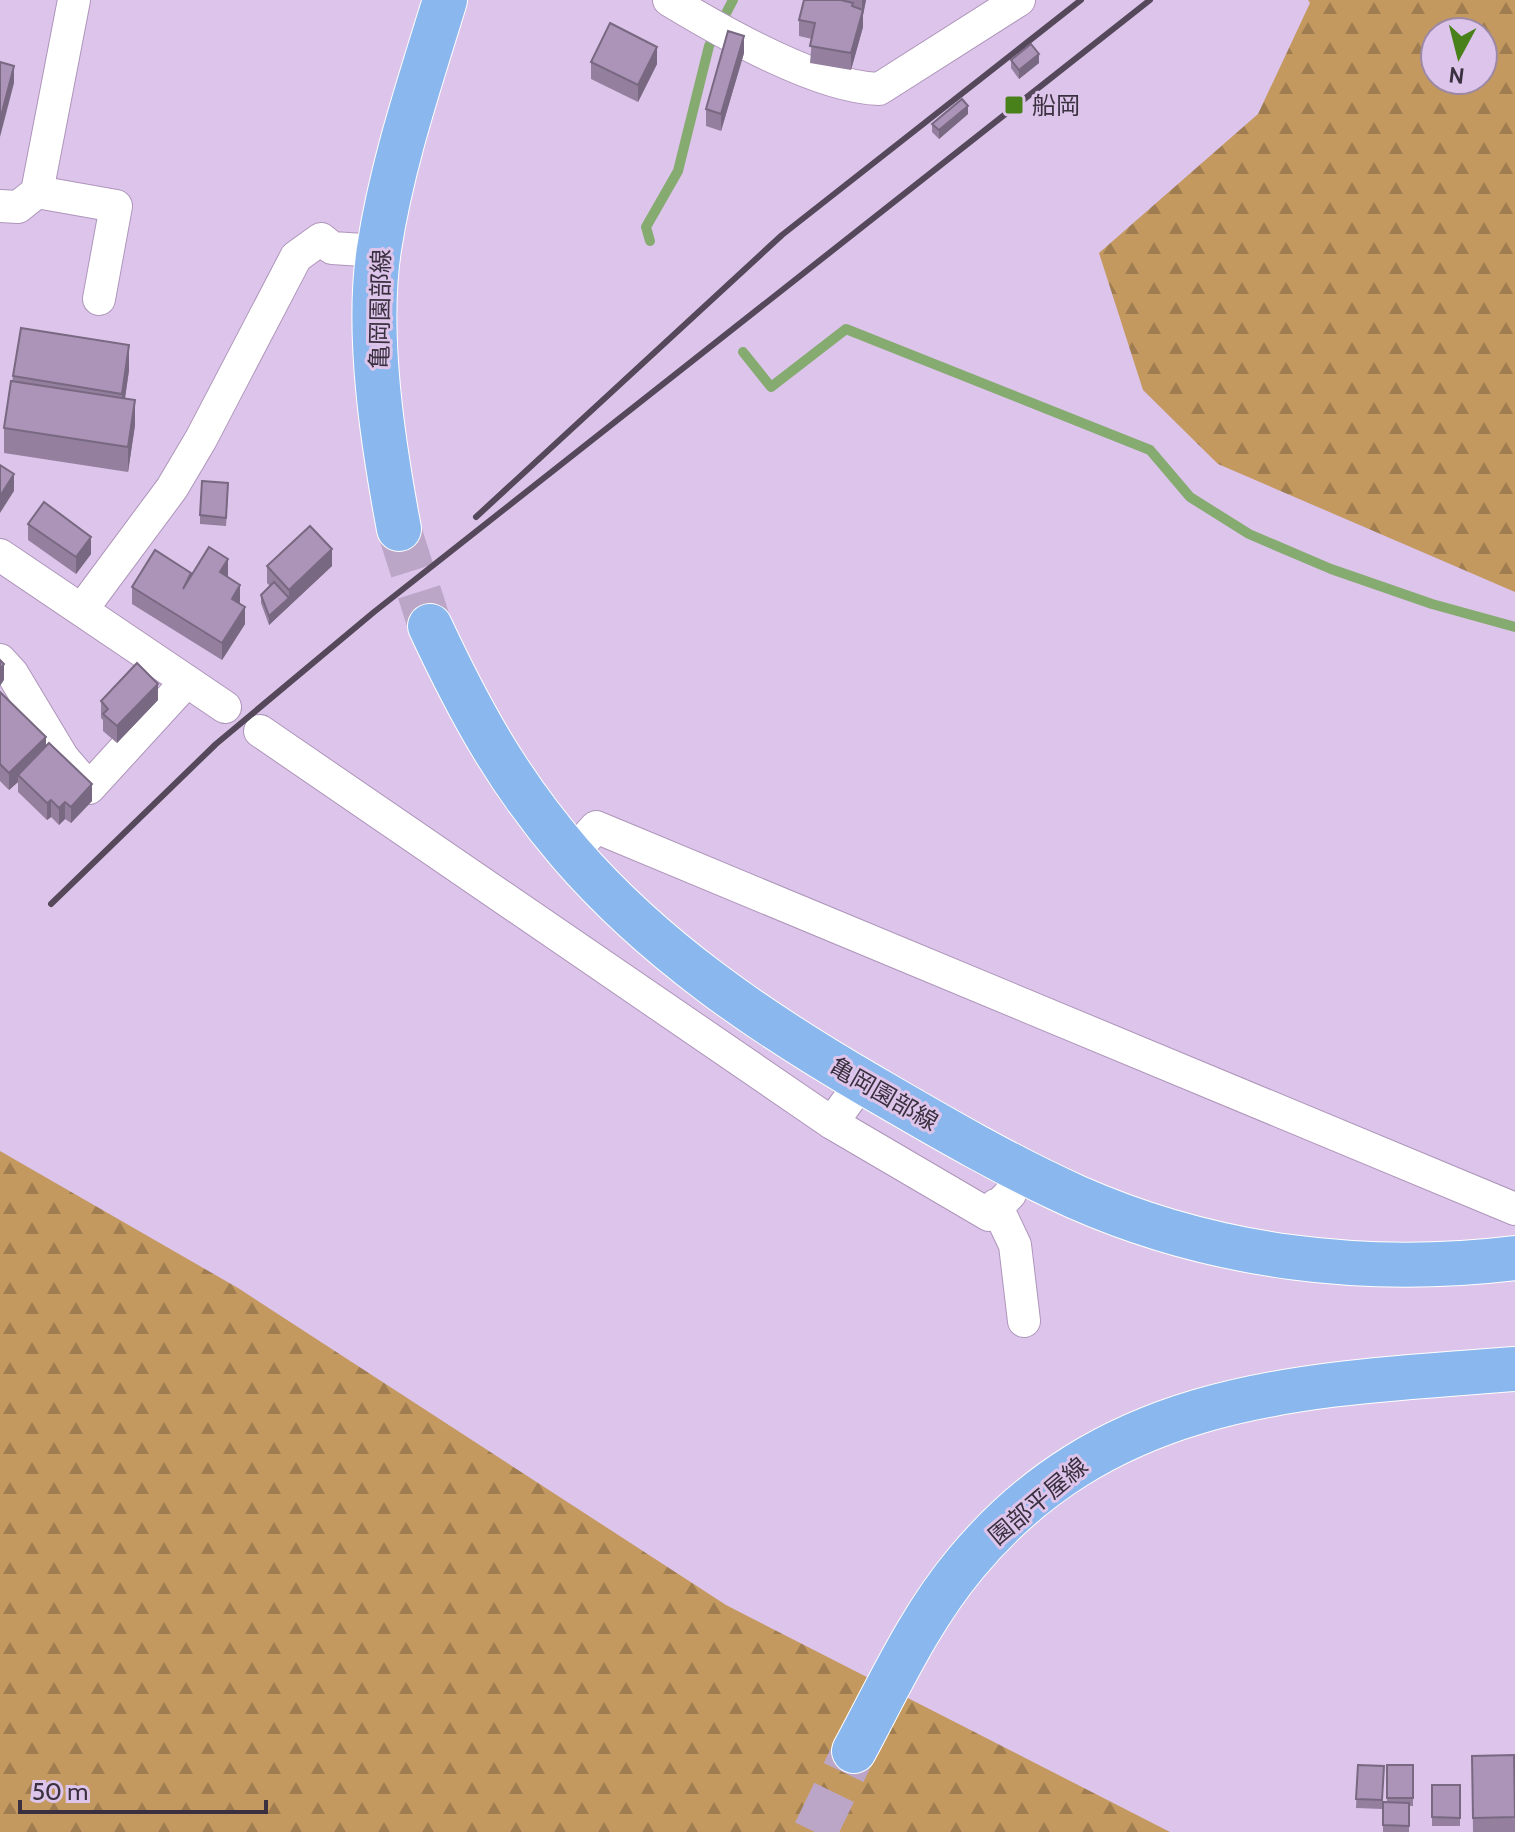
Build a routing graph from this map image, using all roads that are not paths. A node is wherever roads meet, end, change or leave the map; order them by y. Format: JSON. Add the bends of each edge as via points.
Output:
{"nodes":[{"id":1,"x":74,"y":0,"type":"edge"},
{"id":2,"x":445,"y":0,"type":"edge"},
{"id":3,"x":669,"y":0,"type":"edge"},
{"id":4,"x":1019,"y":0,"type":"edge"},
{"id":5,"x":37,"y":192,"type":"junction"},
{"id":6,"x":0,"y":206,"type":"edge"},
{"id":7,"x":379,"y":251,"type":"junction"},
{"id":8,"x":99,"y":299,"type":"dead end"},
{"id":9,"x":399,"y":529,"type":"tunnel mouth"},
{"id":10,"x":0,"y":555,"type":"edge"},
{"id":11,"x":83,"y":608,"type":"junction"},
{"id":12,"x":430,"y":626,"type":"tunnel mouth"},
{"id":13,"x":0,"y":660,"type":"edge"},
{"id":14,"x":186,"y":682,"type":"junction"},
{"id":15,"x":225,"y":707,"type":"dead end"},
{"id":16,"x":260,"y":731,"type":"dead end"},
{"id":17,"x":571,"y":855,"type":"junction"},
{"id":18,"x":862,"y":1081,"type":"junction"},
{"id":19,"x":832,"y":1123,"type":"junction"},
{"id":20,"x":1020,"y":1170,"type":"junction"},
{"id":21,"x":996,"y":1205,"type":"junction"},
{"id":22,"x":1515,"y":1209,"type":"edge"},
{"id":23,"x":1515,"y":1258,"type":"edge"},
{"id":24,"x":1024,"y":1321,"type":"dead end"},
{"id":25,"x":1515,"y":1369,"type":"edge"},
{"id":26,"x":854,"y":1751,"type":"tunnel mouth"}],
"edges":[{"from":1,"to":5,"type":"street"},
{"from":2,"to":7,"type":"main road","name":"亀岡園部線","via":[[398,159]]},
{"from":3,"to":4,"type":"street","via":[[814,74],[879,89]]},
{"from":5,"to":6,"type":"street","via":[[18,207]]},
{"from":5,"to":8,"type":"street","via":[[116,206]]},
{"from":7,"to":9,"type":"main road","name":"亀岡園部線","via":[[379,387]]},
{"from":7,"to":11,"type":"street","via":[[332,248],[321,239],[296,257],[187,464]]},
{"from":10,"to":11,"type":"street"},
{"from":11,"to":14,"type":"street"},
{"from":12,"to":17,"type":"main road","name":"亀岡園部線","via":[[495,756]]},
{"from":13,"to":14,"type":"street","via":[[63,758],[89,788]]},
{"from":14,"to":15,"type":"street"},
{"from":16,"to":19,"type":"street"},
{"from":17,"to":18,"type":"main road","name":"亀岡園部線","via":[[664,947],[782,1032]]},
{"from":17,"to":22,"type":"street","via":[[596,827]]},
{"from":18,"to":19,"type":"street"},
{"from":18,"to":20,"type":"main road","name":"亀岡園部線"},
{"from":19,"to":21,"type":"street","via":[[989,1215]]},
{"from":20,"to":21,"type":"street","via":[[1010,1194]]},
{"from":20,"to":23,"type":"main road","name":"亀岡園部線","via":[[1144,1223],[1221,1245],[1350,1264]]},
{"from":21,"to":24,"type":"street","via":[[1015,1245]]},
{"from":25,"to":26,"type":"main road","name":"園部平屋線","via":[[1344,1382],[1256,1395],[1169,1418],[1084,1460],[1017,1512],[966,1563],[912,1643]]}]}
